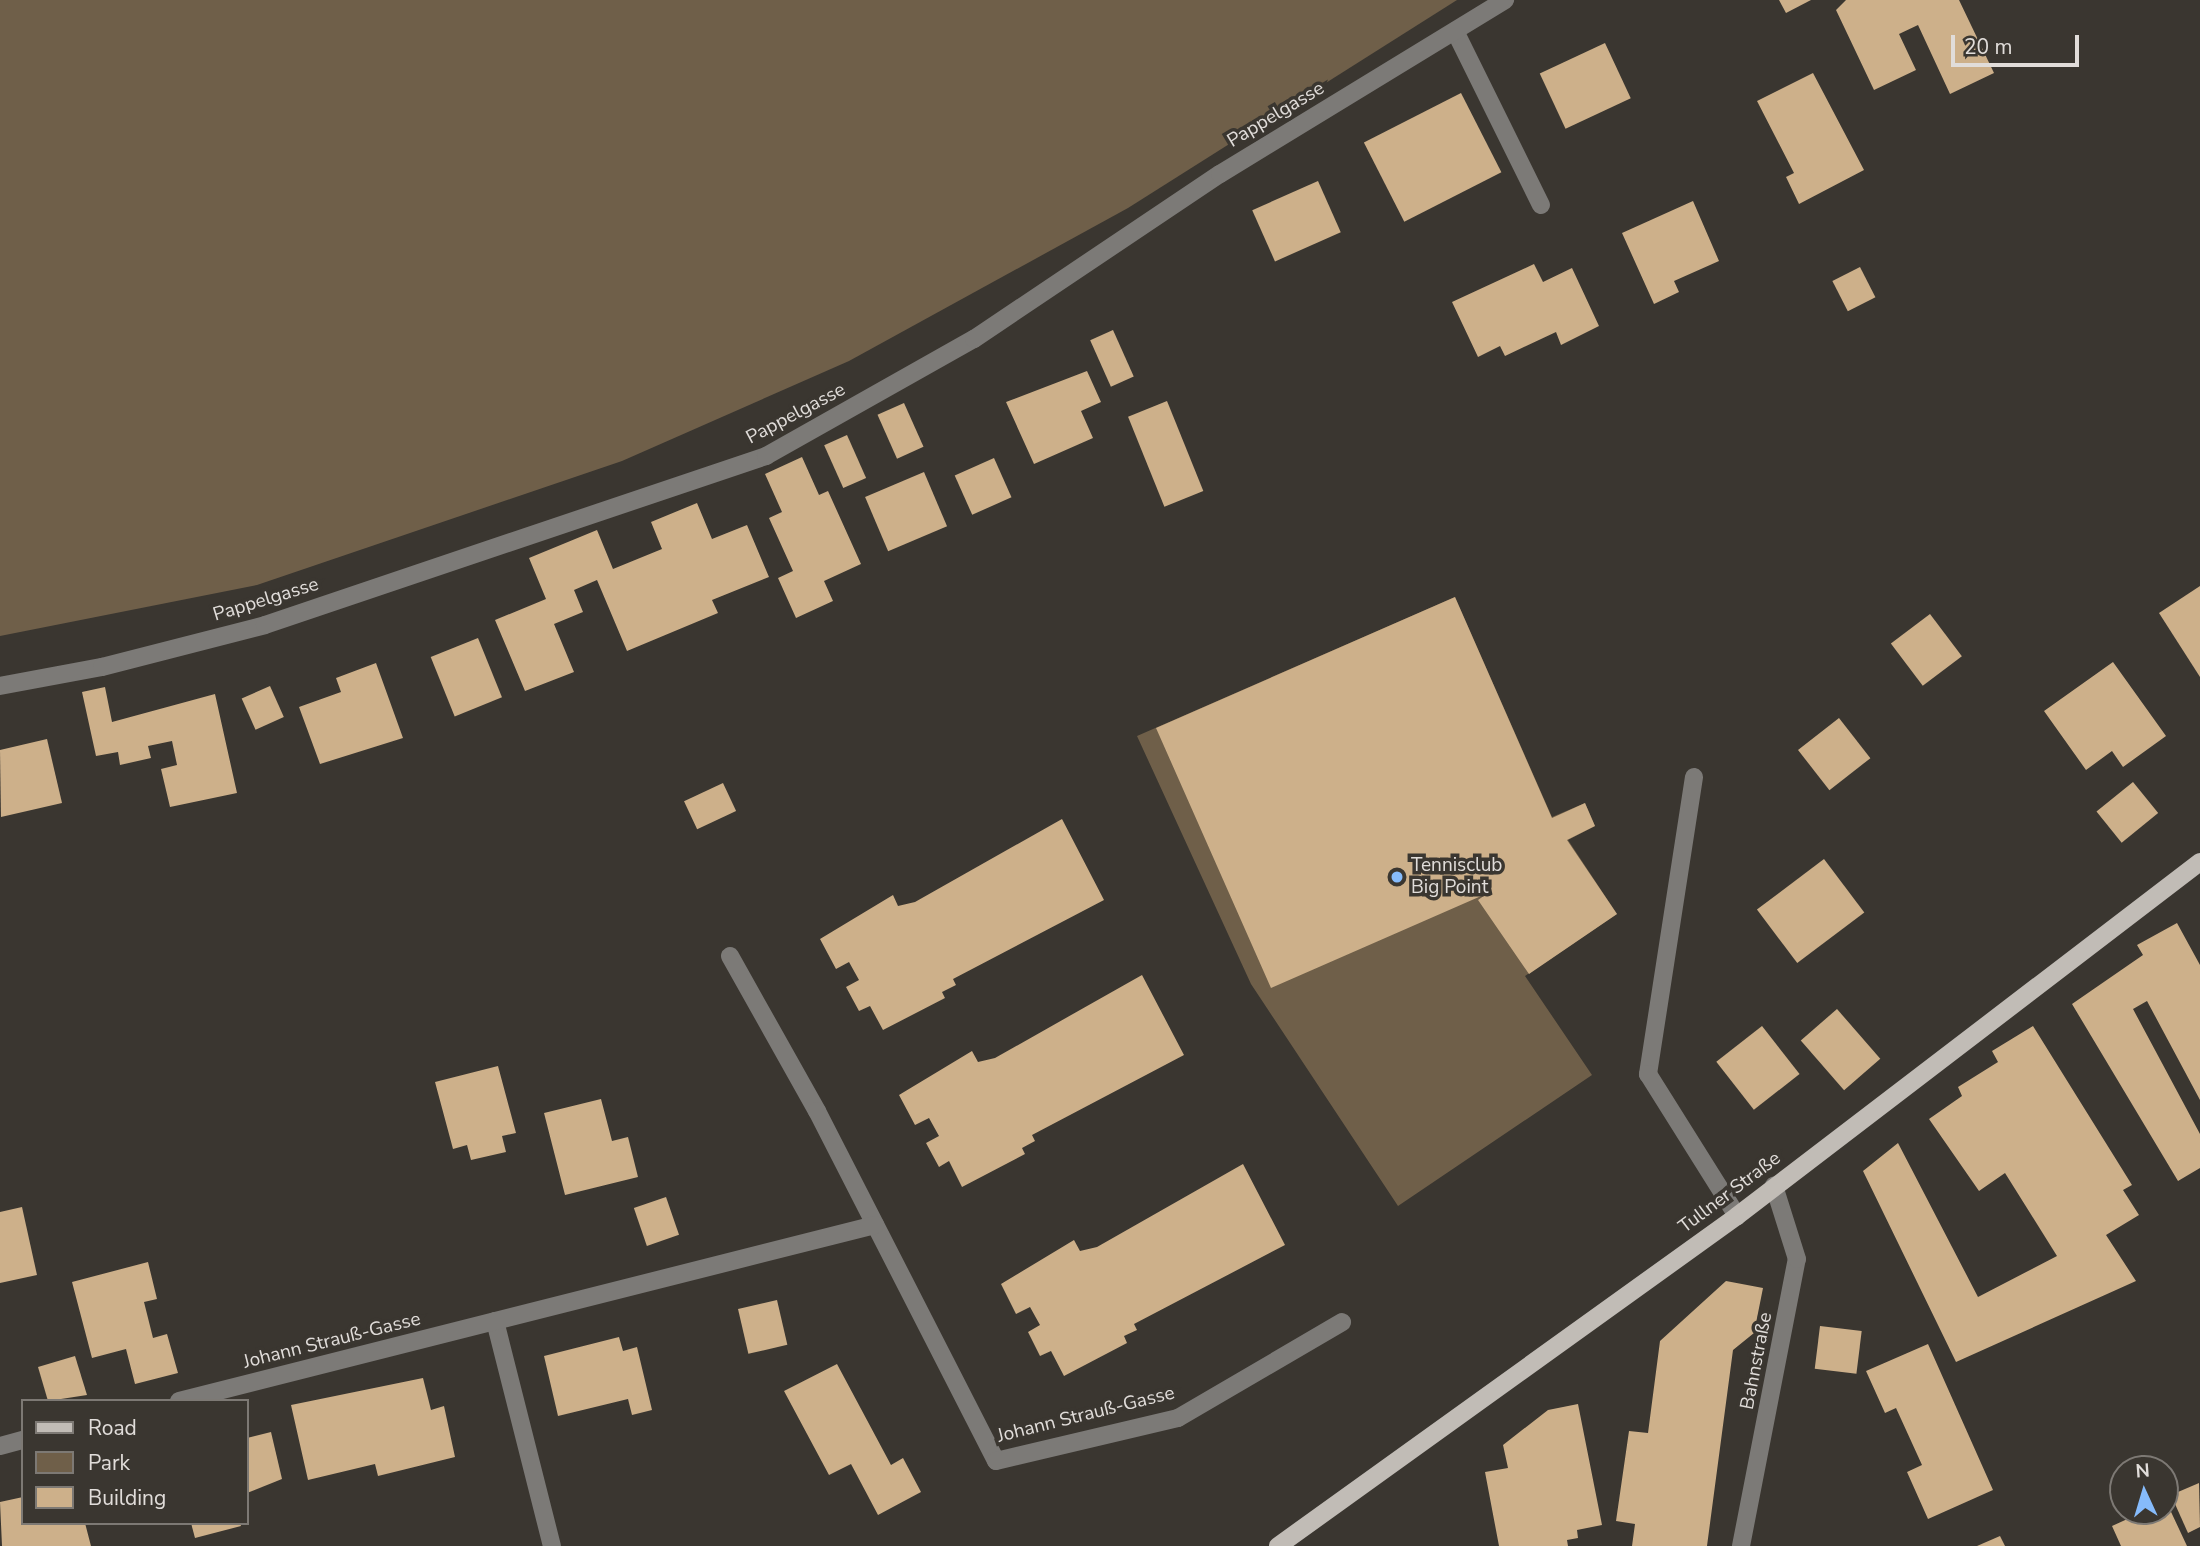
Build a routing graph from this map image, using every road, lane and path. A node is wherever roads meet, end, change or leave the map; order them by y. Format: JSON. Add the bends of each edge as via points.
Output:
{"nodes":[{"id":1,"x":1504,"y":0,"type":"edge"},
{"id":2,"x":1455,"y":31,"type":"junction"},
{"id":3,"x":1541,"y":205,"type":"dead end"},
{"id":4,"x":0,"y":685,"type":"edge"},
{"id":5,"x":1694,"y":777,"type":"dead end"},
{"id":6,"x":2200,"y":862,"type":"edge"},
{"id":7,"x":730,"y":956,"type":"dead end"},
{"id":8,"x":1774,"y":1186,"type":"junction"},
{"id":9,"x":1737,"y":1216,"type":"junction"},
{"id":10,"x":875,"y":1225,"type":"junction"},
{"id":11,"x":495,"y":1321,"type":"junction"},
{"id":12,"x":1342,"y":1322,"type":"dead end"},
{"id":13,"x":187,"y":1399,"type":"edge"},
{"id":14,"x":21,"y":1441,"type":"edge"},
{"id":15,"x":0,"y":1446,"type":"edge"},
{"id":16,"x":552,"y":1546,"type":"edge"},
{"id":17,"x":1278,"y":1546,"type":"edge"},
{"id":18,"x":1741,"y":1546,"type":"edge"}],
"edges":[{"from":1,"to":2,"type":"street","name":"Pappelgasse"},
{"from":2,"to":3,"type":"street"},
{"from":2,"to":4,"type":"street","name":"Pappelgasse","via":[[1220,174],[974,339],[766,456],[265,625],[102,667]]},
{"from":5,"to":9,"type":"street","via":[[1648,1074]]},
{"from":6,"to":8,"type":"main road","name":"Tullner Straße"},
{"from":7,"to":10,"type":"street","name":"Johann Strauß-Gasse"},
{"from":8,"to":9,"type":"main road","name":"Tullner Straße"},
{"from":8,"to":18,"type":"street","name":"Bahnstraße","via":[[1797,1259]]},
{"from":9,"to":17,"type":"main road","name":"Tullner Straße"},
{"from":10,"to":11,"type":"street","name":"Johann Strauß-Gasse"},
{"from":10,"to":12,"type":"street","name":"Johann Strauß-Gasse","via":[[996,1461],[1178,1418]]},
{"from":11,"to":13,"type":"street","name":"Johann Strauß-Gasse"},
{"from":11,"to":16,"type":"street"},
{"from":14,"to":15,"type":"street"}]}
